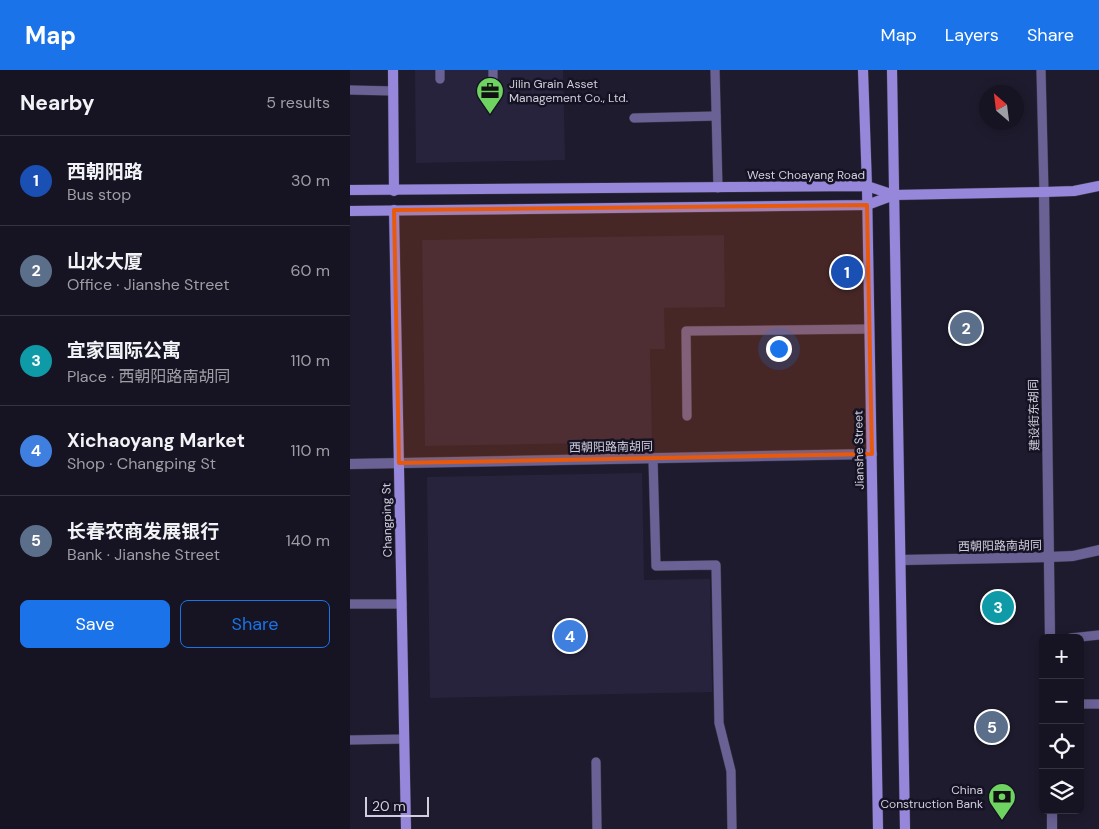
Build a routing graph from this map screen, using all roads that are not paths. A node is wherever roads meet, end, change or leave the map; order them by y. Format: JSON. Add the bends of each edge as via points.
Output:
{"nodes":[{"id":1,"x":393,"y":70,"type":"edge"},
{"id":2,"x":493,"y":70,"type":"edge"},
{"id":3,"x":715,"y":70,"type":"edge"},
{"id":4,"x":863,"y":70,"type":"edge"},
{"id":5,"x":892,"y":70,"type":"edge"},
{"id":6,"x":1041,"y":70,"type":"edge"},
{"id":7,"x":350,"y":90,"type":"edge"},
{"id":8,"x":393,"y":91,"type":"junction"},
{"id":9,"x":493,"y":101,"type":"dead end"},
{"id":10,"x":716,"y":116,"type":"junction"},
{"id":11,"x":634,"y":118,"type":"dead end"},
{"id":12,"x":867,"y":186,"type":"junction"},
{"id":13,"x":1099,"y":186,"type":"edge"},
{"id":14,"x":718,"y":188,"type":"junction"},
{"id":15,"x":350,"y":190,"type":"edge"},
{"id":16,"x":394,"y":191,"type":"junction"},
{"id":17,"x":1044,"y":192,"type":"junction"},
{"id":18,"x":894,"y":195,"type":"junction"},
{"id":19,"x":867,"y":205,"type":"junction"},
{"id":20,"x":394,"y":210,"type":"junction"},
{"id":21,"x":350,"y":211,"type":"edge"},
{"id":22,"x":869,"y":329,"type":"junction"},
{"id":23,"x":687,"y":416,"type":"dead end"},
{"id":24,"x":872,"y":454,"type":"junction"},
{"id":25,"x":653,"y":459,"type":"junction"},
{"id":26,"x":399,"y":463,"type":"junction"},
{"id":27,"x":350,"y":464,"type":"edge"},
{"id":28,"x":1099,"y":550,"type":"edge"},
{"id":29,"x":1049,"y":557,"type":"junction"},
{"id":30,"x":901,"y":560,"type":"junction"},
{"id":31,"x":350,"y":604,"type":"edge"},
{"id":32,"x":402,"y":604,"type":"junction"},
{"id":33,"x":1050,"y":634,"type":"edge"},
{"id":34,"x":1099,"y":635,"type":"edge"},
{"id":35,"x":1084,"y":637,"type":"edge"},
{"id":36,"x":1084,"y":704,"type":"edge"},
{"id":37,"x":1099,"y":704,"type":"edge"},
{"id":38,"x":404,"y":739,"type":"junction"},
{"id":39,"x":350,"y":740,"type":"edge"},
{"id":40,"x":596,"y":762,"type":"dead end"},
{"id":41,"x":1052,"y":814,"type":"edge"},
{"id":42,"x":406,"y":829,"type":"edge"},
{"id":43,"x":597,"y":829,"type":"edge"},
{"id":44,"x":732,"y":829,"type":"edge"},
{"id":45,"x":878,"y":829,"type":"edge"},
{"id":46,"x":905,"y":829,"type":"edge"},
{"id":47,"x":1052,"y":829,"type":"edge"}],
"edges":[{"from":1,"to":8,"type":"main road"},
{"from":2,"to":9,"type":"lane"},
{"from":3,"to":10,"type":"lane"},
{"from":4,"to":12,"type":"main road","name":"Jianshe Street"},
{"from":5,"to":18,"type":"main road"},
{"from":6,"to":17,"type":"lane"},
{"from":7,"to":8,"type":"lane"},
{"from":8,"to":16,"type":"main road"},
{"from":10,"to":11,"type":"lane"},
{"from":10,"to":14,"type":"lane"},
{"from":12,"to":14,"type":"main road","name":"West Choayang Road"},
{"from":12,"to":18,"type":"main road","name":"West Choayang Road"},
{"from":12,"to":19,"type":"main road","name":"Jianshe Street"},
{"from":13,"to":17,"type":"main road"},
{"from":14,"to":16,"type":"main road","name":"West Choayang Road"},
{"from":15,"to":16,"type":"main road","name":"West Choayang Road"},
{"from":17,"to":18,"type":"main road"},
{"from":17,"to":29,"type":"street","name":"建设街东胡同"},
{"from":18,"to":19,"type":"main road"},
{"from":18,"to":30,"type":"main road"},
{"from":19,"to":20,"type":"main road"},
{"from":19,"to":22,"type":"main road","name":"Jianshe Street"},
{"from":20,"to":21,"type":"main road"},
{"from":20,"to":26,"type":"main road","name":"Changping St"},
{"from":22,"to":23,"type":"lane","via":[[686,331]]},
{"from":22,"to":24,"type":"main road","name":"Jianshe Street"},
{"from":24,"to":25,"type":"street","name":"西朝阳路南胡同"},
{"from":24,"to":45,"type":"main road","name":"Jianshe Street"},
{"from":25,"to":26,"type":"street","name":"西朝阳路南胡同"},
{"from":25,"to":44,"type":"lane","via":[[656,566],[716,565],[719,723],[731,771]]},
{"from":26,"to":27,"type":"street","name":"西朝阳路南胡同"},
{"from":26,"to":32,"type":"main road","name":"Changping St"},
{"from":28,"to":29,"type":"street","name":"西朝阳路南胡同"},
{"from":29,"to":30,"type":"street","name":"西朝阳路南胡同"},
{"from":29,"to":33,"type":"street","name":"建设街东胡同"},
{"from":30,"to":46,"type":"main road"},
{"from":31,"to":32,"type":"lane"},
{"from":32,"to":38,"type":"main road","name":"Changping St"},
{"from":34,"to":35,"type":"lane"},
{"from":36,"to":37,"type":"lane"},
{"from":38,"to":39,"type":"lane"},
{"from":38,"to":42,"type":"main road","name":"Changping St"},
{"from":40,"to":43,"type":"lane"},
{"from":41,"to":47,"type":"street"}]}
